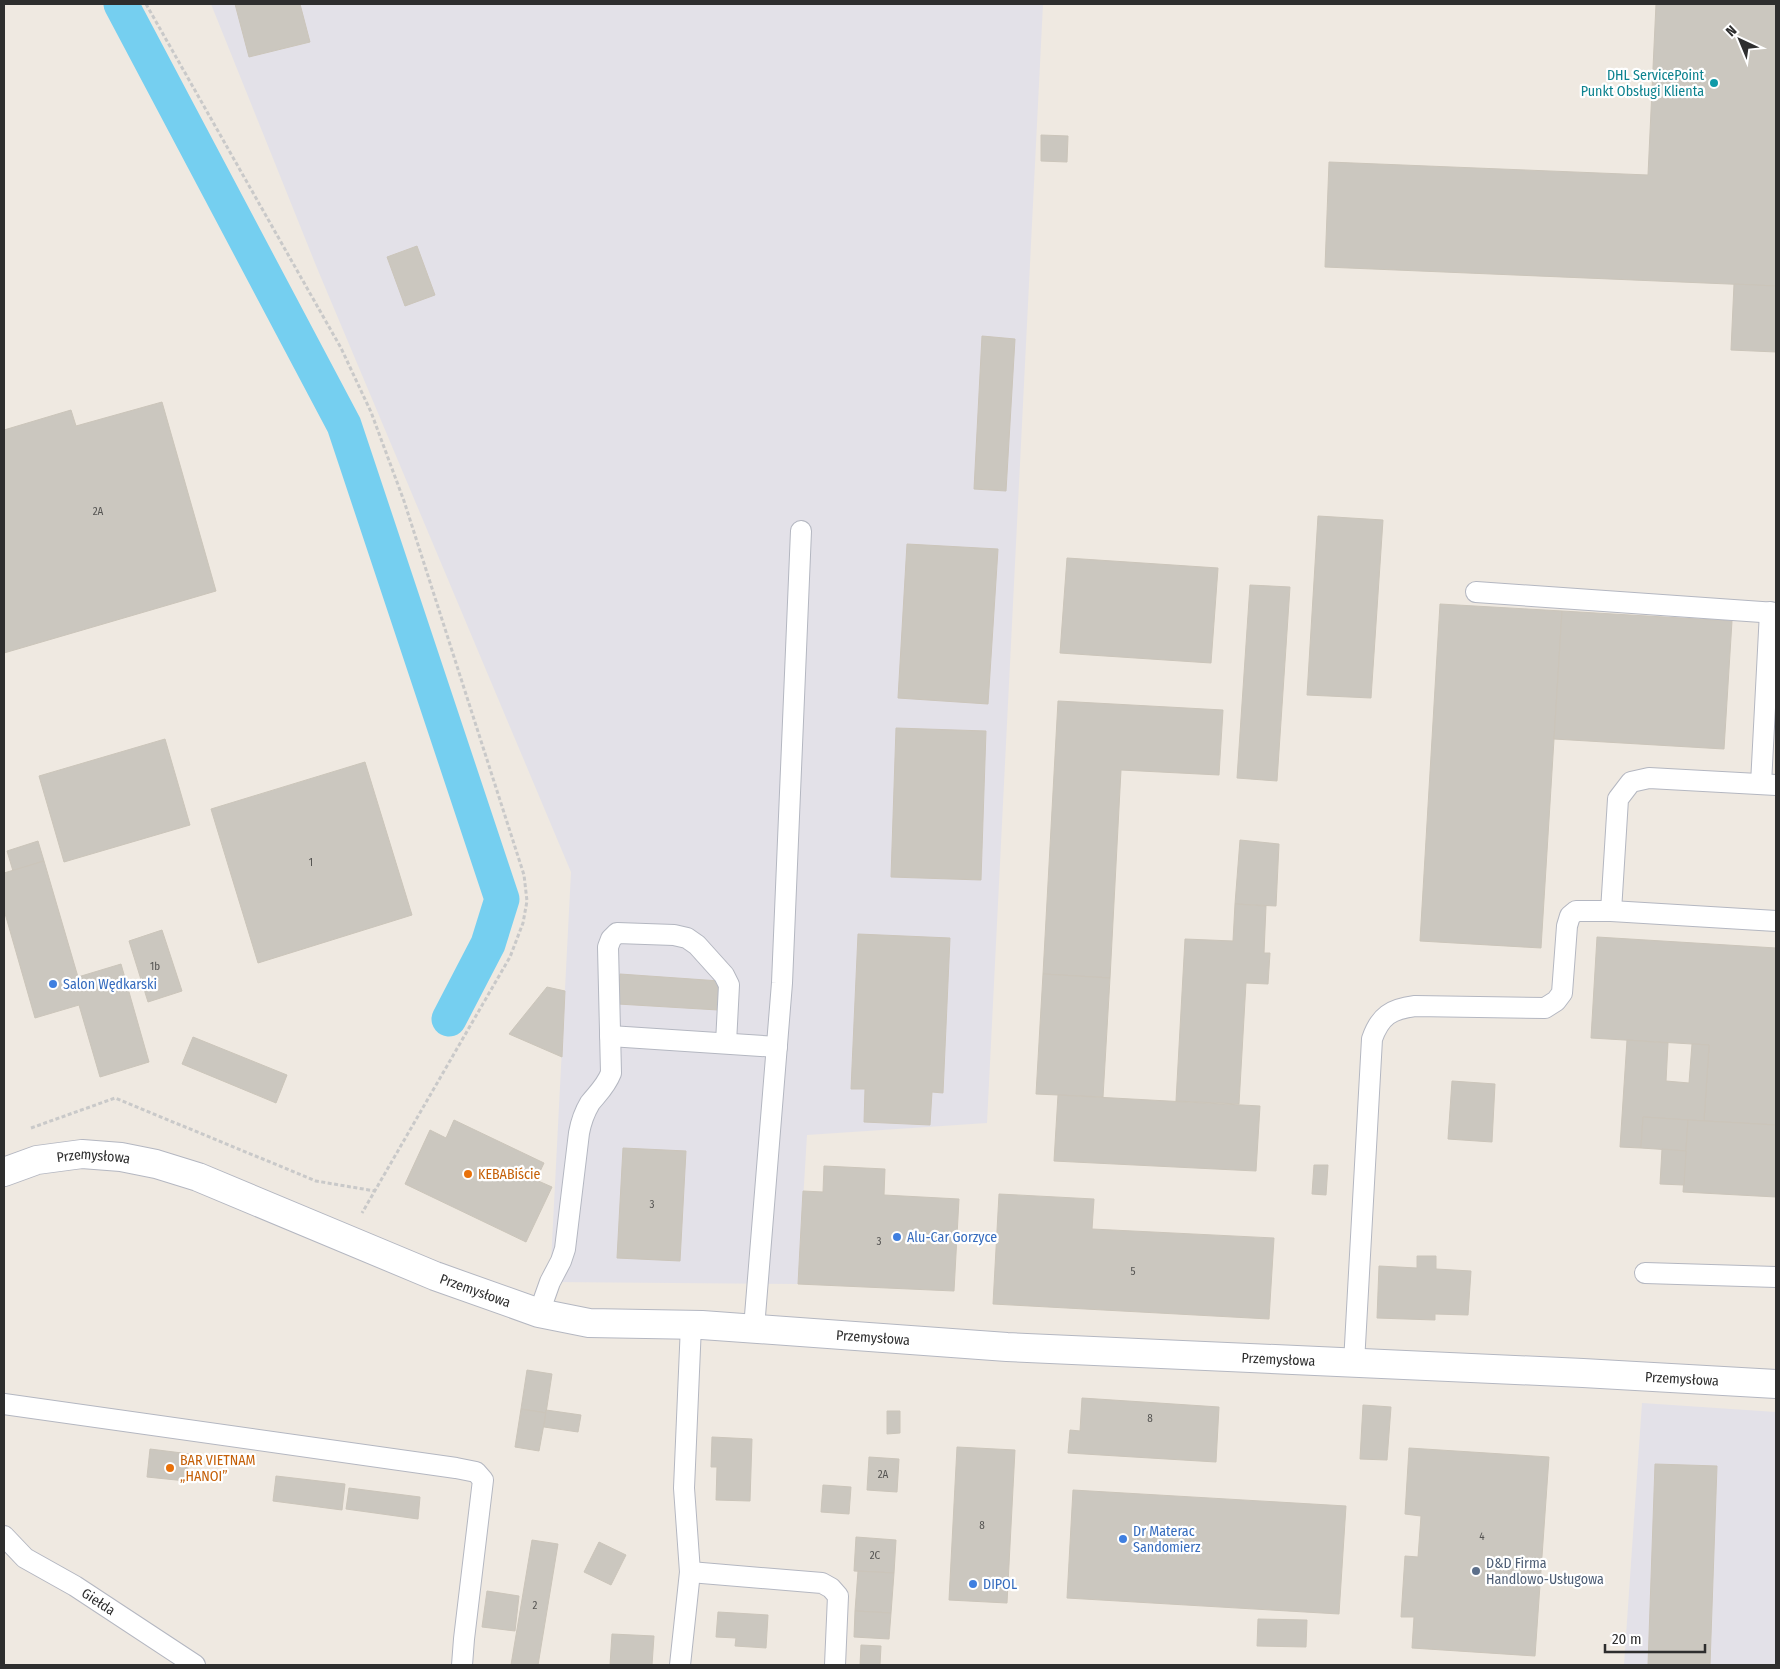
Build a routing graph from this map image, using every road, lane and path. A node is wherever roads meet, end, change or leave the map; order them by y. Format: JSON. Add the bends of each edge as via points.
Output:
{"nodes":[{"id":1,"x":146,"y":4,"type":"edge"},
{"id":2,"x":801,"y":531,"type":"dead end"},
{"id":3,"x":1476,"y":592,"type":"dead end"},
{"id":4,"x":1773,"y":613,"type":"edge"},
{"id":5,"x":1768,"y":785,"type":"edge"},
{"id":6,"x":1611,"y":911,"type":"junction"},
{"id":7,"x":1776,"y":921,"type":"edge"},
{"id":8,"x":610,"y":1036,"type":"junction"},
{"id":9,"x":726,"y":1043,"type":"junction"},
{"id":10,"x":777,"y":1047,"type":"junction"},
{"id":11,"x":4,"y":1172,"type":"edge"},
{"id":12,"x":347,"y":1240,"type":"junction"},
{"id":13,"x":1645,"y":1273,"type":"dead end"},
{"id":14,"x":1776,"y":1278,"type":"edge"},
{"id":15,"x":539,"y":1313,"type":"junction"},
{"id":16,"x":691,"y":1325,"type":"junction"},
{"id":17,"x":754,"y":1328,"type":"junction"},
{"id":18,"x":1354,"y":1363,"type":"junction"},
{"id":19,"x":1776,"y":1384,"type":"edge"},
{"id":20,"x":4,"y":1404,"type":"edge"},
{"id":21,"x":4,"y":1536,"type":"edge"},
{"id":22,"x":690,"y":1572,"type":"junction"},
{"id":23,"x":195,"y":1665,"type":"edge"},
{"id":24,"x":462,"y":1665,"type":"edge"},
{"id":25,"x":680,"y":1665,"type":"edge"},
{"id":26,"x":835,"y":1665,"type":"edge"}],
"edges":[{"from":1,"to":12,"type":"path","via":[[341,348],[371,412],[407,510],[524,875],[527,901],[523,923],[510,957]]},
{"from":2,"to":10,"type":"lane"},
{"from":3,"to":4,"type":"lane"},
{"from":4,"to":5,"type":"lane"},
{"from":5,"to":6,"type":"lane","via":[[1649,778],[1631,782],[1618,799]]},
{"from":6,"to":7,"type":"lane"},
{"from":6,"to":18,"type":"lane","via":[[1576,911],[1570,916],[1562,993],[1545,1008],[1415,1006],[1400,1008],[1377,1025],[1372,1039]]},
{"from":8,"to":9,"type":"lane"},
{"from":8,"to":9,"type":"lane","via":[[608,947],[611,939],[617,933],[674,935],[697,945],[724,974],[728,985]]},
{"from":8,"to":15,"type":"lane","via":[[611,1073],[583,1117],[565,1249]]},
{"from":9,"to":10,"type":"lane"},
{"from":10,"to":17,"type":"lane"},
{"from":11,"to":12,"type":"street","name":"Przemysłowa","via":[[37,1160],[82,1154],[156,1164],[198,1177]]},
{"from":12,"to":15,"type":"street","name":"Przemysłowa"},
{"from":13,"to":14,"type":"lane"},
{"from":15,"to":16,"type":"street","name":"Przemysłowa","via":[[590,1323]]},
{"from":16,"to":17,"type":"street","name":"Przemysłowa"},
{"from":16,"to":22,"type":"lane","via":[[684,1488]]},
{"from":17,"to":18,"type":"street","name":"Przemysłowa","via":[[1007,1347]]},
{"from":18,"to":19,"type":"street","name":"Przemysłowa"},
{"from":20,"to":24,"type":"lane","via":[[476,1472],[483,1480]]},
{"from":21,"to":23,"type":"lane","name":"Giełda","via":[[25,1558],[75,1586]]},
{"from":22,"to":25,"type":"lane"},
{"from":22,"to":26,"type":"lane","via":[[822,1583],[831,1588],[838,1596]]}]}
